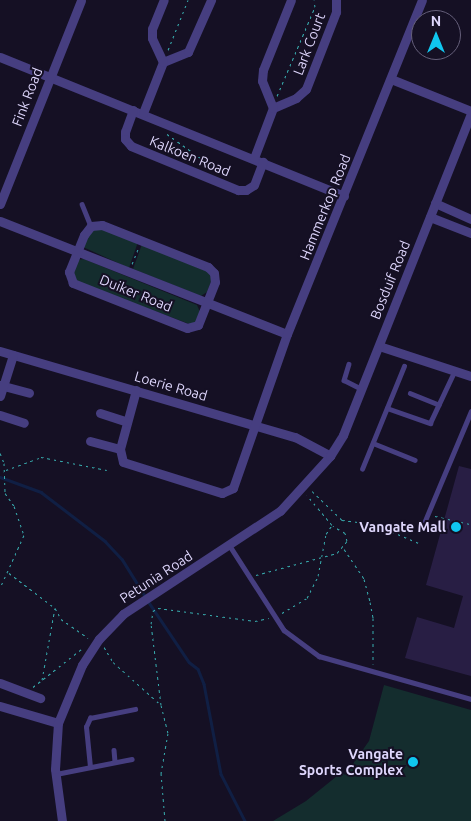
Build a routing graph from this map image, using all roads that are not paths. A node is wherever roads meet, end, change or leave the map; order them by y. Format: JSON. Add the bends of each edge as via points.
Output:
{"nodes":[{"id":1,"x":81,"y":0,"type":"edge"},
{"id":2,"x":164,"y":0,"type":"edge"},
{"id":3,"x":211,"y":0,"type":"edge"},
{"id":4,"x":291,"y":0,"type":"edge"},
{"id":5,"x":336,"y":0,"type":"edge"},
{"id":6,"x":422,"y":0,"type":"edge"},
{"id":7,"x":0,"y":57,"type":"edge"},
{"id":8,"x":163,"y":62,"type":"junction"},
{"id":9,"x":50,"y":77,"type":"junction"},
{"id":10,"x":391,"y":79,"type":"junction"},
{"id":11,"x":273,"y":108,"type":"junction"},
{"id":12,"x":133,"y":110,"type":"junction"},
{"id":13,"x":471,"y":112,"type":"edge"},
{"id":14,"x":142,"y":113,"type":"junction"},
{"id":15,"x":254,"y":158,"type":"junction"},
{"id":16,"x":263,"y":162,"type":"junction"},
{"id":17,"x":344,"y":196,"type":"junction"},
{"id":18,"x":435,"y":203,"type":"junction"},
{"id":19,"x":0,"y":204,"type":"edge"},
{"id":20,"x":82,"y":204,"type":"dead end"},
{"id":21,"x":430,"y":217,"type":"junction"},
{"id":22,"x":471,"y":220,"type":"edge"},
{"id":23,"x":0,"y":221,"type":"edge"},
{"id":24,"x":91,"y":226,"type":"junction"},
{"id":25,"x":471,"y":233,"type":"edge"},
{"id":26,"x":77,"y":251,"type":"junction"},
{"id":27,"x":207,"y":303,"type":"junction"},
{"id":28,"x":288,"y":334,"type":"junction"},
{"id":29,"x":378,"y":346,"type":"junction"},
{"id":30,"x":0,"y":351,"type":"edge"},
{"id":31,"x":13,"y":355,"type":"junction"},
{"id":32,"x":349,"y":364,"type":"dead end"},
{"id":33,"x":404,"y":366,"type":"dead end"},
{"id":34,"x":454,"y":372,"type":"junction"},
{"id":35,"x":471,"y":376,"type":"edge"},
{"id":36,"x":2,"y":385,"type":"edge"},
{"id":37,"x":362,"y":389,"type":"junction"},
{"id":38,"x":136,"y":390,"type":"junction"},
{"id":39,"x":410,"y":393,"type":"dead end"},
{"id":40,"x":29,"y":394,"type":"dead end"},
{"id":41,"x":0,"y":396,"type":"edge"},
{"id":42,"x":439,"y":405,"type":"junction"},
{"id":43,"x":387,"y":408,"type":"junction"},
{"id":44,"x":471,"y":411,"type":"edge"},
{"id":45,"x":100,"y":413,"type":"dead end"},
{"id":46,"x":0,"y":415,"type":"edge"},
{"id":47,"x":128,"y":422,"type":"junction"},
{"id":48,"x":24,"y":423,"type":"dead end"},
{"id":49,"x":253,"y":424,"type":"junction"},
{"id":50,"x":90,"y":441,"type":"dead end"},
{"id":51,"x":373,"y":443,"type":"junction"},
{"id":52,"x":120,"y":449,"type":"junction"},
{"id":53,"x":330,"y":456,"type":"junction"},
{"id":54,"x":415,"y":460,"type":"dead end"},
{"id":55,"x":362,"y":469,"type":"dead end"},
{"id":56,"x":424,"y":523,"type":"dead end"},
{"id":57,"x":230,"y":546,"type":"junction"},
{"id":58,"x":0,"y":682,"type":"edge"},
{"id":59,"x":40,"y":698,"type":"dead end"},
{"id":60,"x":471,"y":699,"type":"edge"},
{"id":61,"x":0,"y":706,"type":"edge"},
{"id":62,"x":135,"y":709,"type":"dead end"},
{"id":63,"x":58,"y":723,"type":"junction"},
{"id":64,"x":114,"y":750,"type":"dead end"},
{"id":65,"x":132,"y":759,"type":"dead end"},
{"id":66,"x":115,"y":762,"type":"junction"},
{"id":67,"x":90,"y":767,"type":"junction"},
{"id":68,"x":55,"y":774,"type":"junction"},
{"id":69,"x":62,"y":821,"type":"edge"}],
"edges":[{"from":1,"to":9,"type":"street","name":"Fink Road"},
{"from":2,"to":8,"type":"street","via":[[152,29],[152,38]]},
{"from":3,"to":8,"type":"street","via":[[188,52]]},
{"from":4,"to":11,"type":"street","via":[[262,74]]},
{"from":5,"to":11,"type":"street","name":"Lark Court","via":[[336,12],[306,89],[296,98]]},
{"from":6,"to":10,"type":"street","name":"Hammerkop Road"},
{"from":7,"to":9,"type":"street","name":"Kalkoen Road"},
{"from":8,"to":14,"type":"street"},
{"from":9,"to":12,"type":"street","name":"Kalkoen Road"},
{"from":9,"to":19,"type":"street","name":"Fink Road"},
{"from":10,"to":13,"type":"street"},
{"from":10,"to":17,"type":"street","name":"Hammerkop Road"},
{"from":11,"to":15,"type":"street"},
{"from":12,"to":14,"type":"street","name":"Kalkoen Road"},
{"from":12,"to":16,"type":"street","name":"Kalkoen Road","via":[[125,132],[125,139],[131,146],[238,190],[254,185]]},
{"from":13,"to":18,"type":"street","name":"Bosduif Road"},
{"from":14,"to":15,"type":"street","name":"Kalkoen Road"},
{"from":15,"to":16,"type":"street","name":"Kalkoen Road"},
{"from":16,"to":17,"type":"street","name":"Kalkoen Road"},
{"from":17,"to":28,"type":"street","name":"Hammerkop Road"},
{"from":18,"to":21,"type":"street","name":"Bosduif Road"},
{"from":18,"to":22,"type":"street"},
{"from":20,"to":24,"type":"lane"},
{"from":21,"to":25,"type":"street"},
{"from":21,"to":29,"type":"street","name":"Bosduif Road"},
{"from":23,"to":26,"type":"street","name":"Duiker Road"},
{"from":24,"to":26,"type":"street","name":"Duiker Road"},
{"from":24,"to":27,"type":"street","name":"Duiker Road","via":[[102,225],[208,267],[214,273],[214,282]]},
{"from":26,"to":27,"type":"street","name":"Duiker Road"},
{"from":26,"to":27,"type":"street","name":"Duiker Road","via":[[69,272],[73,283],[193,329]]},
{"from":27,"to":28,"type":"street","name":"Duiker Road"},
{"from":28,"to":49,"type":"street","name":"Hammerkop Road"},
{"from":29,"to":34,"type":"street"},
{"from":29,"to":37,"type":"street","name":"Bosduif Road"},
{"from":30,"to":31,"type":"street","name":"Loerie Road"},
{"from":31,"to":36,"type":"street"},
{"from":31,"to":38,"type":"street","name":"Loerie Road"},
{"from":32,"to":37,"type":"lane","via":[[344,380]]},
{"from":33,"to":43,"type":"lane"},
{"from":34,"to":35,"type":"street"},
{"from":34,"to":42,"type":"lane"},
{"from":36,"to":40,"type":"street"},
{"from":36,"to":41,"type":"street"},
{"from":37,"to":53,"type":"street","name":"Bosduif Road","via":[[343,435]]},
{"from":38,"to":47,"type":"street"},
{"from":38,"to":49,"type":"street","name":"Loerie Road"},
{"from":39,"to":42,"type":"lane"},
{"from":42,"to":43,"type":"lane","via":[[432,421],[426,424]]},
{"from":43,"to":51,"type":"lane"},
{"from":44,"to":56,"type":"lane"},
{"from":45,"to":47,"type":"street"},
{"from":46,"to":48,"type":"street"},
{"from":47,"to":52,"type":"street"},
{"from":49,"to":52,"type":"street","name":"Hammerkop Road","via":[[238,480],[229,492],[222,493],[126,465],[120,457]]},
{"from":49,"to":53,"type":"street","name":"Loerie Road","via":[[307,441]]},
{"from":50,"to":52,"type":"street"},
{"from":51,"to":54,"type":"lane"},
{"from":51,"to":55,"type":"lane"},
{"from":53,"to":57,"type":"street","name":"Petunia Road","via":[[280,511]]},
{"from":57,"to":60,"type":"lane","via":[[274,617],[295,640],[319,656]]},
{"from":57,"to":63,"type":"street","name":"Petunia Road","via":[[138,602],[112,626],[91,651],[71,687]]},
{"from":58,"to":59,"type":"street"},
{"from":61,"to":63,"type":"street"},
{"from":62,"to":67,"type":"lane","via":[[90,718],[86,727]]},
{"from":63,"to":68,"type":"street","name":"Petunia Road"},
{"from":64,"to":66,"type":"lane"},
{"from":65,"to":66,"type":"lane"},
{"from":66,"to":67,"type":"lane"},
{"from":67,"to":68,"type":"lane"},
{"from":68,"to":69,"type":"street","name":"Petunia Road"}]}
